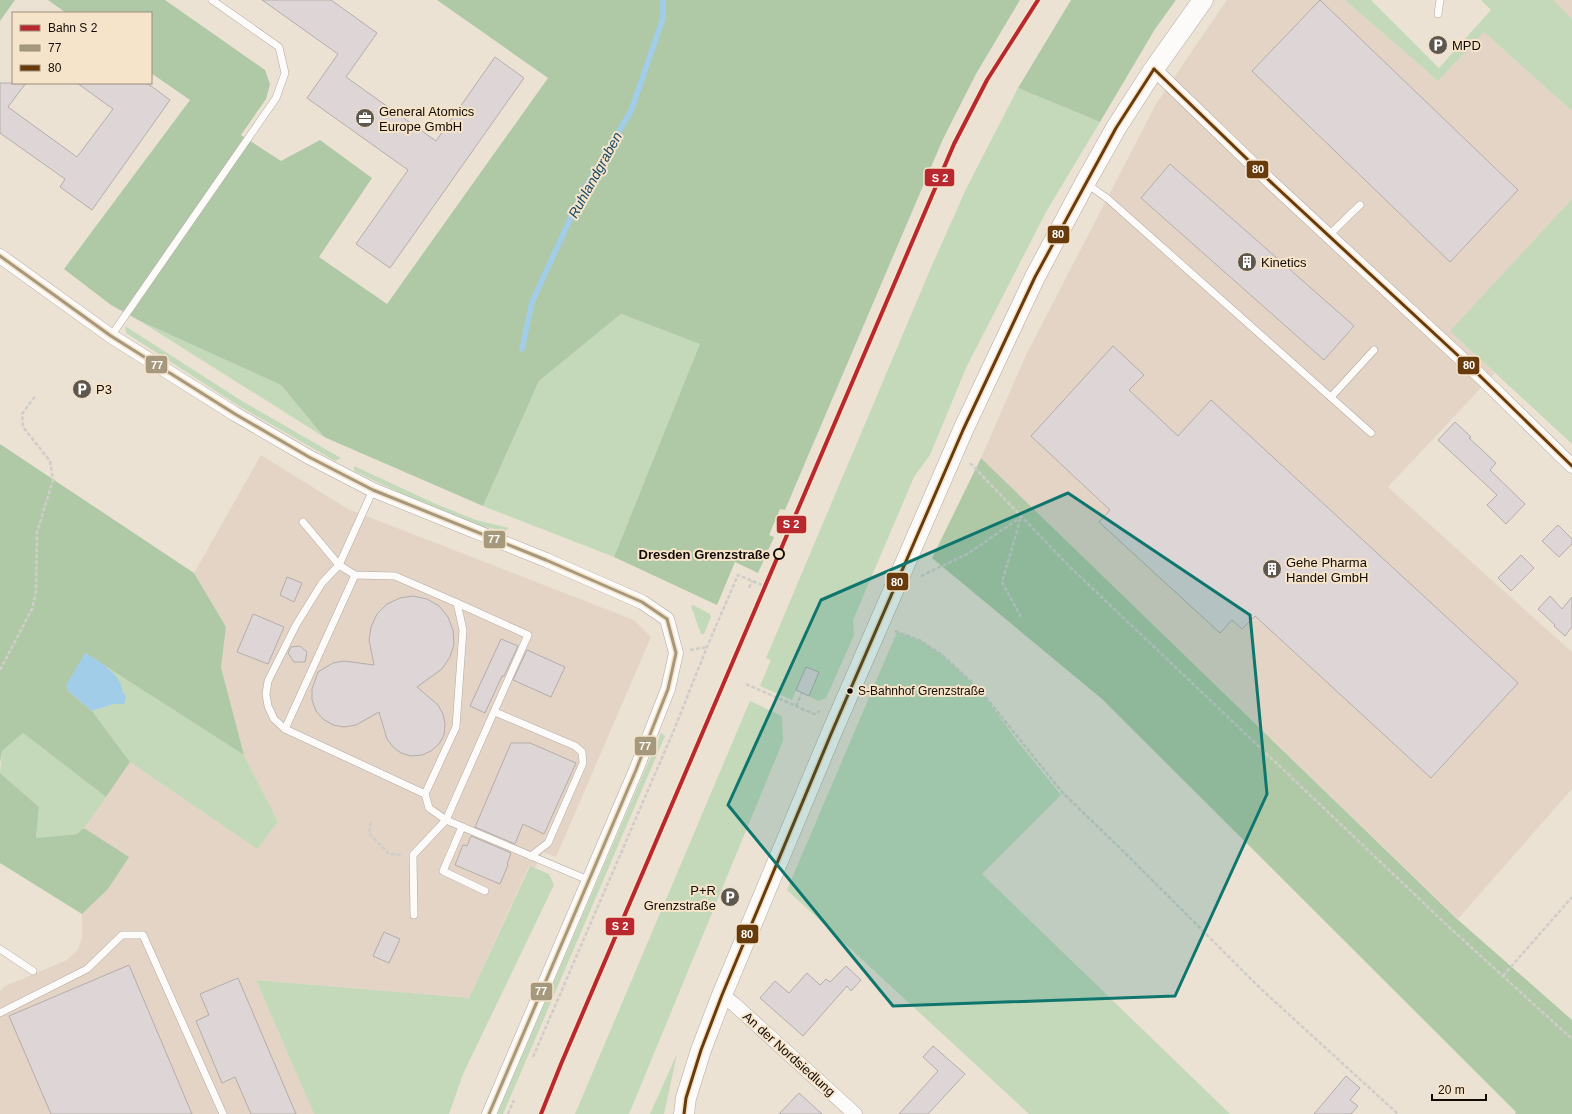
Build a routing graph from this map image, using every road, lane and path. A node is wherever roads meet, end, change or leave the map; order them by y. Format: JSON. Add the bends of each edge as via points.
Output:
{"nodes":[{"id":1,"x":212,"y":0,"type":"edge"},
{"id":2,"x":1203,"y":0,"type":"edge"},
{"id":3,"x":1440,"y":0,"type":"edge"},
{"id":4,"x":1438,"y":14,"type":"dead end"},
{"id":5,"x":1154,"y":69,"type":"junction"},
{"id":6,"x":1085,"y":183,"type":"junction"},
{"id":7,"x":1360,"y":205,"type":"dead end"},
{"id":8,"x":1329,"y":236,"type":"junction"},
{"id":9,"x":0,"y":256,"type":"edge"},
{"id":10,"x":111,"y":336,"type":"junction"},
{"id":11,"x":1374,"y":350,"type":"dead end"},
{"id":12,"x":36,"y":395,"type":"dead end"},
{"id":13,"x":1331,"y":397,"type":"junction"},
{"id":14,"x":1372,"y":433,"type":"dead end"},
{"id":15,"x":955,"y":447,"type":"junction"},
{"id":16,"x":1572,"y":466,"type":"edge"},
{"id":17,"x":372,"y":490,"type":"junction"},
{"id":18,"x":1021,"y":517,"type":"junction"},
{"id":19,"x":303,"y":522,"type":"dead end"},
{"id":20,"x":339,"y":565,"type":"junction"},
{"id":21,"x":355,"y":575,"type":"junction"},
{"id":22,"x":752,"y":581,"type":"junction"},
{"id":23,"x":896,"y":583,"type":"junction"},
{"id":24,"x":762,"y":585,"type":"dead end"},
{"id":25,"x":749,"y":588,"type":"dead end"},
{"id":26,"x":457,"y":603,"type":"junction"},
{"id":27,"x":1021,"y":617,"type":"dead end"},
{"id":28,"x":878,"y":624,"type":"junction"},
{"id":29,"x":0,"y":670,"type":"edge"},
{"id":30,"x":746,"y":684,"type":"dead end"},
{"id":31,"x":802,"y":693,"type":"dead end"},
{"id":32,"x":796,"y":706,"type":"junction"},
{"id":33,"x":495,"y":712,"type":"junction"},
{"id":34,"x":840,"y":714,"type":"junction"},
{"id":35,"x":285,"y":729,"type":"junction"},
{"id":36,"x":425,"y":794,"type":"junction"},
{"id":37,"x":446,"y":820,"type":"junction"},
{"id":38,"x":371,"y":822,"type":"dead end"},
{"id":39,"x":462,"y":827,"type":"junction"},
{"id":40,"x":413,"y":856,"type":"junction"},
{"id":41,"x":531,"y":856,"type":"junction"},
{"id":42,"x":588,"y":880,"type":"junction"},
{"id":43,"x":485,"y":891,"type":"dead end"},
{"id":44,"x":1572,"y":897,"type":"edge"},
{"id":45,"x":414,"y":915,"type":"dead end"},
{"id":46,"x":0,"y":949,"type":"edge"},
{"id":47,"x":33,"y":971,"type":"dead end"},
{"id":48,"x":1503,"y":976,"type":"junction"},
{"id":49,"x":722,"y":995,"type":"junction"},
{"id":50,"x":0,"y":1013,"type":"edge"},
{"id":51,"x":1572,"y":1039,"type":"edge"},
{"id":52,"x":532,"y":1059,"type":"dead end"},
{"id":53,"x":517,"y":1094,"type":"dead end"},
{"id":54,"x":223,"y":1114,"type":"edge"},
{"id":55,"x":489,"y":1114,"type":"edge"},
{"id":56,"x":508,"y":1114,"type":"edge"},
{"id":57,"x":684,"y":1114,"type":"edge"},
{"id":58,"x":855,"y":1114,"type":"edge"},
{"id":59,"x":1398,"y":1114,"type":"edge"}],
"edges":[{"from":1,"to":10,"type":"lane","via":[[279,47],[285,73],[276,98]]},
{"from":2,"to":5,"type":"main road"},
{"from":3,"to":4,"type":"lane"},
{"from":5,"to":6,"type":"main road"},
{"from":5,"to":8,"type":"street"},
{"from":6,"to":13,"type":"lane","via":[[1108,198]]},
{"from":6,"to":15,"type":"main road","via":[[1035,277]]},
{"from":7,"to":8,"type":"lane"},
{"from":8,"to":16,"type":"street","via":[[1479,375]]},
{"from":9,"to":10,"type":"street"},
{"from":10,"to":17,"type":"street","via":[[235,414]]},
{"from":11,"to":13,"type":"lane"},
{"from":12,"to":29,"type":"path","via":[[22,414],[22,427],[50,461],[53,480],[37,532],[36,592],[32,609]]},
{"from":13,"to":14,"type":"lane"},
{"from":15,"to":18,"type":"path"},
{"from":15,"to":23,"type":"main road"},
{"from":17,"to":20,"type":"lane"},
{"from":17,"to":42,"type":"street","via":[[546,560],[642,602],[667,619],[676,653],[668,689]]},
{"from":18,"to":23,"type":"path","via":[[969,553],[916,579]]},
{"from":18,"to":27,"type":"path","via":[[1002,582]]},
{"from":18,"to":48,"type":"path","via":[[1077,574]]},
{"from":19,"to":20,"type":"lane"},
{"from":20,"to":21,"type":"lane"},
{"from":20,"to":35,"type":"lane","via":[[322,584],[296,625],[268,681],[268,706],[274,719]]},
{"from":21,"to":26,"type":"lane","via":[[394,576]]},
{"from":21,"to":35,"type":"lane"},
{"from":22,"to":24,"type":"path"},
{"from":22,"to":25,"type":"path"},
{"from":22,"to":52,"type":"path","via":[[738,575]]},
{"from":23,"to":28,"type":"main road"},
{"from":26,"to":33,"type":"lane","via":[[528,635]]},
{"from":26,"to":36,"type":"lane","via":[[463,630],[456,727]]},
{"from":28,"to":34,"type":"main road"},
{"from":28,"to":59,"type":"path","via":[[942,654],[975,685],[1062,792],[1261,989]]},
{"from":30,"to":32,"type":"path"},
{"from":31,"to":32,"type":"path"},
{"from":32,"to":34,"type":"path","via":[[814,714],[827,708]]},
{"from":33,"to":37,"type":"lane"},
{"from":33,"to":41,"type":"lane","via":[[575,746],[582,752],[583,763],[548,843]]},
{"from":34,"to":49,"type":"main road"},
{"from":35,"to":36,"type":"lane"},
{"from":36,"to":37,"type":"lane","via":[[429,808]]},
{"from":37,"to":39,"type":"lane"},
{"from":37,"to":40,"type":"lane"},
{"from":38,"to":40,"type":"path","via":[[369,833],[389,854]]},
{"from":39,"to":41,"type":"lane"},
{"from":39,"to":43,"type":"lane","via":[[443,871]]},
{"from":40,"to":45,"type":"lane"},
{"from":41,"to":42,"type":"lane"},
{"from":42,"to":55,"type":"street"},
{"from":44,"to":48,"type":"path"},
{"from":46,"to":47,"type":"lane"},
{"from":48,"to":51,"type":"path"},
{"from":49,"to":57,"type":"main road","via":[[700,1050]]},
{"from":49,"to":58,"type":"street","name":"An der Nordsiedlung"},
{"from":50,"to":54,"type":"lane","via":[[87,969],[122,935],[143,935]]},
{"from":53,"to":56,"type":"path"}]}
